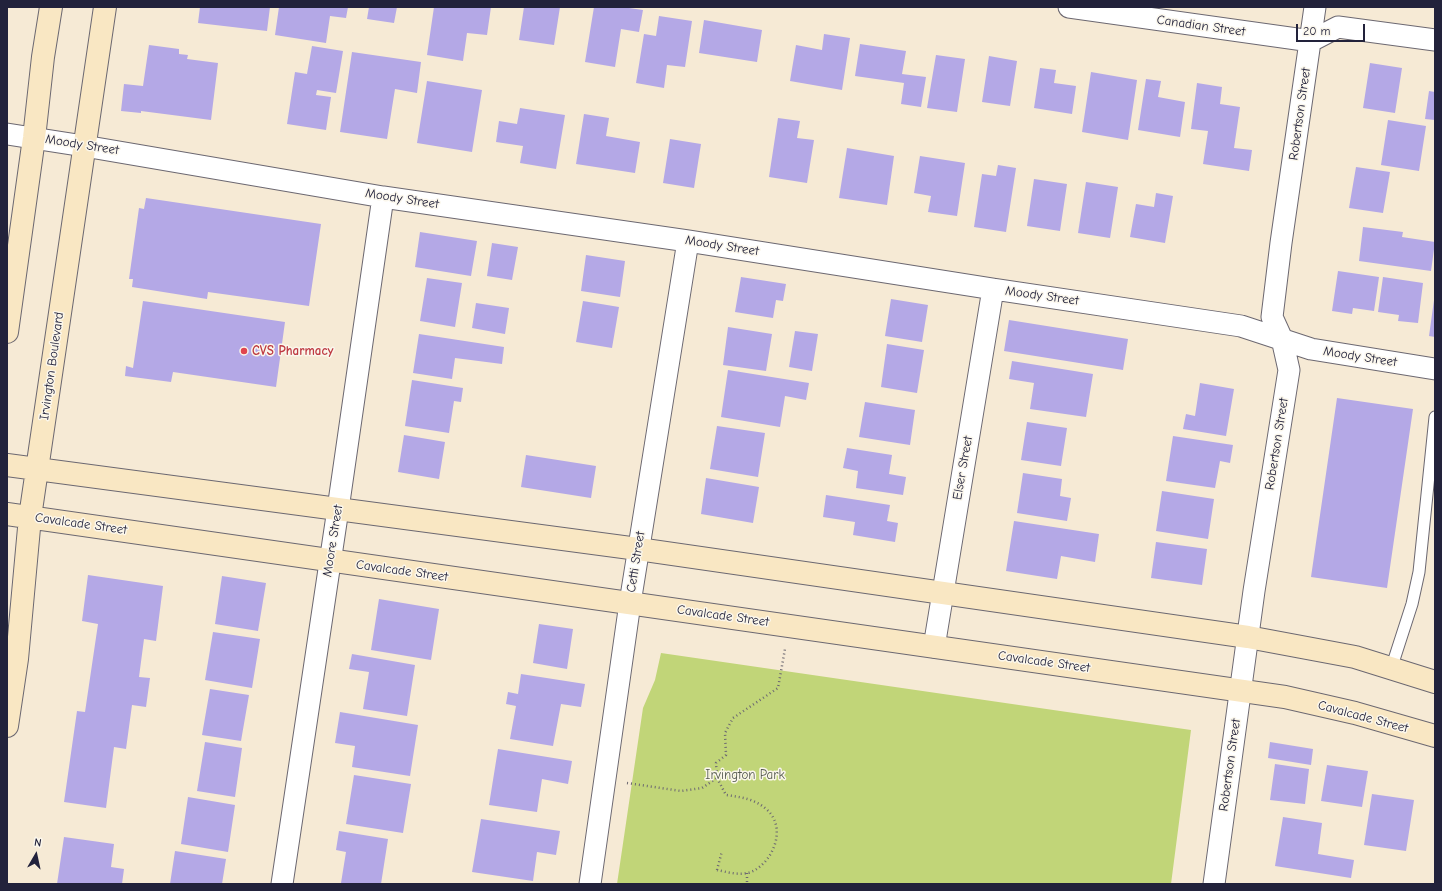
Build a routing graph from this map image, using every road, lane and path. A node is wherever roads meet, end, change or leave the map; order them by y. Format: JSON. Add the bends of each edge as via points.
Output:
{"nodes":[{"id":1,"x":51,"y":7,"type":"edge"},
{"id":2,"x":105,"y":7,"type":"edge"},
{"id":3,"x":1069,"y":7,"type":"edge"},
{"id":4,"x":1315,"y":7,"type":"edge"},
{"id":5,"x":1435,"y":40,"type":"edge"},
{"id":6,"x":1310,"y":41,"type":"junction"},
{"id":7,"x":7,"y":134,"type":"edge"},
{"id":8,"x":34,"y":138,"type":"junction"},
{"id":9,"x":84,"y":146,"type":"junction"},
{"id":10,"x":383,"y":197,"type":"junction"},
{"id":11,"x":688,"y":241,"type":"junction"},
{"id":12,"x":11,"y":278,"type":"edge"},
{"id":13,"x":993,"y":289,"type":"junction"},
{"id":14,"x":7,"y":332,"type":"edge"},
{"id":15,"x":1282,"y":339,"type":"junction"},
{"id":16,"x":1435,"y":369,"type":"edge"},
{"id":17,"x":1435,"y":418,"type":"edge"},
{"id":18,"x":7,"y":465,"type":"edge"},
{"id":19,"x":37,"y":468,"type":"junction"},
{"id":20,"x":338,"y":509,"type":"junction"},
{"id":21,"x":7,"y":514,"type":"edge"},
{"id":22,"x":30,"y":517,"type":"junction"},
{"id":23,"x":638,"y":549,"type":"junction"},
{"id":24,"x":331,"y":560,"type":"junction"},
{"id":25,"x":942,"y":593,"type":"junction"},
{"id":26,"x":630,"y":603,"type":"junction"},
{"id":27,"x":1248,"y":637,"type":"junction"},
{"id":28,"x":934,"y":646,"type":"junction"},
{"id":29,"x":785,"y":648,"type":"dead end"},
{"id":30,"x":1392,"y":669,"type":"junction"},
{"id":31,"x":1435,"y":682,"type":"edge"},
{"id":32,"x":1240,"y":690,"type":"junction"},
{"id":33,"x":7,"y":726,"type":"edge"},
{"id":34,"x":1435,"y":736,"type":"edge"},
{"id":35,"x":717,"y":778,"type":"junction"},
{"id":36,"x":604,"y":779,"type":"junction"},
{"id":37,"x":722,"y":851,"type":"dead end"},
{"id":38,"x":747,"y":873,"type":"junction"},
{"id":39,"x":282,"y":884,"type":"edge"},
{"id":40,"x":590,"y":884,"type":"edge"},
{"id":41,"x":747,"y":884,"type":"edge"},
{"id":42,"x":1214,"y":884,"type":"edge"}],
"edges":[{"from":1,"to":8,"type":"main road"},
{"from":2,"to":9,"type":"main road","name":"Irvington Boulevard"},
{"from":3,"to":6,"type":"street","name":"Canadian Street"},
{"from":4,"to":6,"type":"street","name":"Robertson Street"},
{"from":5,"to":6,"type":"street","via":[[1338,27]]},
{"from":6,"to":15,"type":"street","name":"Robertson Street","via":[[1272,316]]},
{"from":7,"to":8,"type":"street","name":"Moody Street"},
{"from":8,"to":9,"type":"street","name":"Moody Street"},
{"from":8,"to":12,"type":"main road"},
{"from":9,"to":10,"type":"street","name":"Moody Street"},
{"from":9,"to":19,"type":"main road","name":"Irvington Boulevard"},
{"from":10,"to":11,"type":"street","name":"Moody Street"},
{"from":10,"to":20,"type":"street","name":"Moore Street"},
{"from":11,"to":13,"type":"street","name":"Moody Street"},
{"from":11,"to":23,"type":"street","name":"Cetti Street"},
{"from":12,"to":14,"type":"main road"},
{"from":13,"to":15,"type":"street","name":"Moody Street","via":[[1241,326]]},
{"from":13,"to":25,"type":"street","name":"Elser Street"},
{"from":15,"to":16,"type":"street","name":"Moody Street","via":[[1311,349]]},
{"from":15,"to":27,"type":"street","name":"Robertson Street","via":[[1289,370]]},
{"from":17,"to":30,"type":"lane","via":[[1419,572]]},
{"from":18,"to":19,"type":"main road"},
{"from":19,"to":20,"type":"main road"},
{"from":19,"to":22,"type":"main road","name":"Irvington Boulevard"},
{"from":20,"to":23,"type":"main road"},
{"from":20,"to":24,"type":"street","name":"Moore Street"},
{"from":21,"to":22,"type":"main road","name":"Cavalcade Street"},
{"from":22,"to":24,"type":"main road","name":"Cavalcade Street"},
{"from":22,"to":33,"type":"main road","name":"Irvington Boulevard","via":[[17,659]]},
{"from":23,"to":25,"type":"main road"},
{"from":23,"to":26,"type":"street","name":"Cetti Street"},
{"from":24,"to":26,"type":"main road","name":"Cavalcade Street"},
{"from":24,"to":39,"type":"street","name":"Moore Street"},
{"from":25,"to":27,"type":"main road"},
{"from":25,"to":28,"type":"street","name":"Elser Street"},
{"from":26,"to":28,"type":"main road","name":"Cavalcade Street"},
{"from":26,"to":36,"type":"street","name":"Cetti Street"},
{"from":27,"to":30,"type":"main road","via":[[1355,657]]},
{"from":27,"to":32,"type":"street","name":"Robertson Street"},
{"from":28,"to":32,"type":"main road","name":"Cavalcade Street"},
{"from":29,"to":35,"type":"path","via":[[778,688],[733,718],[725,733],[726,755],[716,763]]},
{"from":30,"to":31,"type":"main road"},
{"from":32,"to":34,"type":"main road","name":"Cavalcade Street","via":[[1355,713]]},
{"from":32,"to":42,"type":"street","name":"Robertson Street"},
{"from":35,"to":36,"type":"path","via":[[702,788],[681,791]]},
{"from":35,"to":38,"type":"path","via":[[726,795],[755,802],[768,810],[774,818],[777,829],[771,856],[762,866]]},
{"from":36,"to":40,"type":"street","name":"Cetti Street"},
{"from":37,"to":38,"type":"path","via":[[717,870],[736,874]]},
{"from":38,"to":41,"type":"path"}]}
